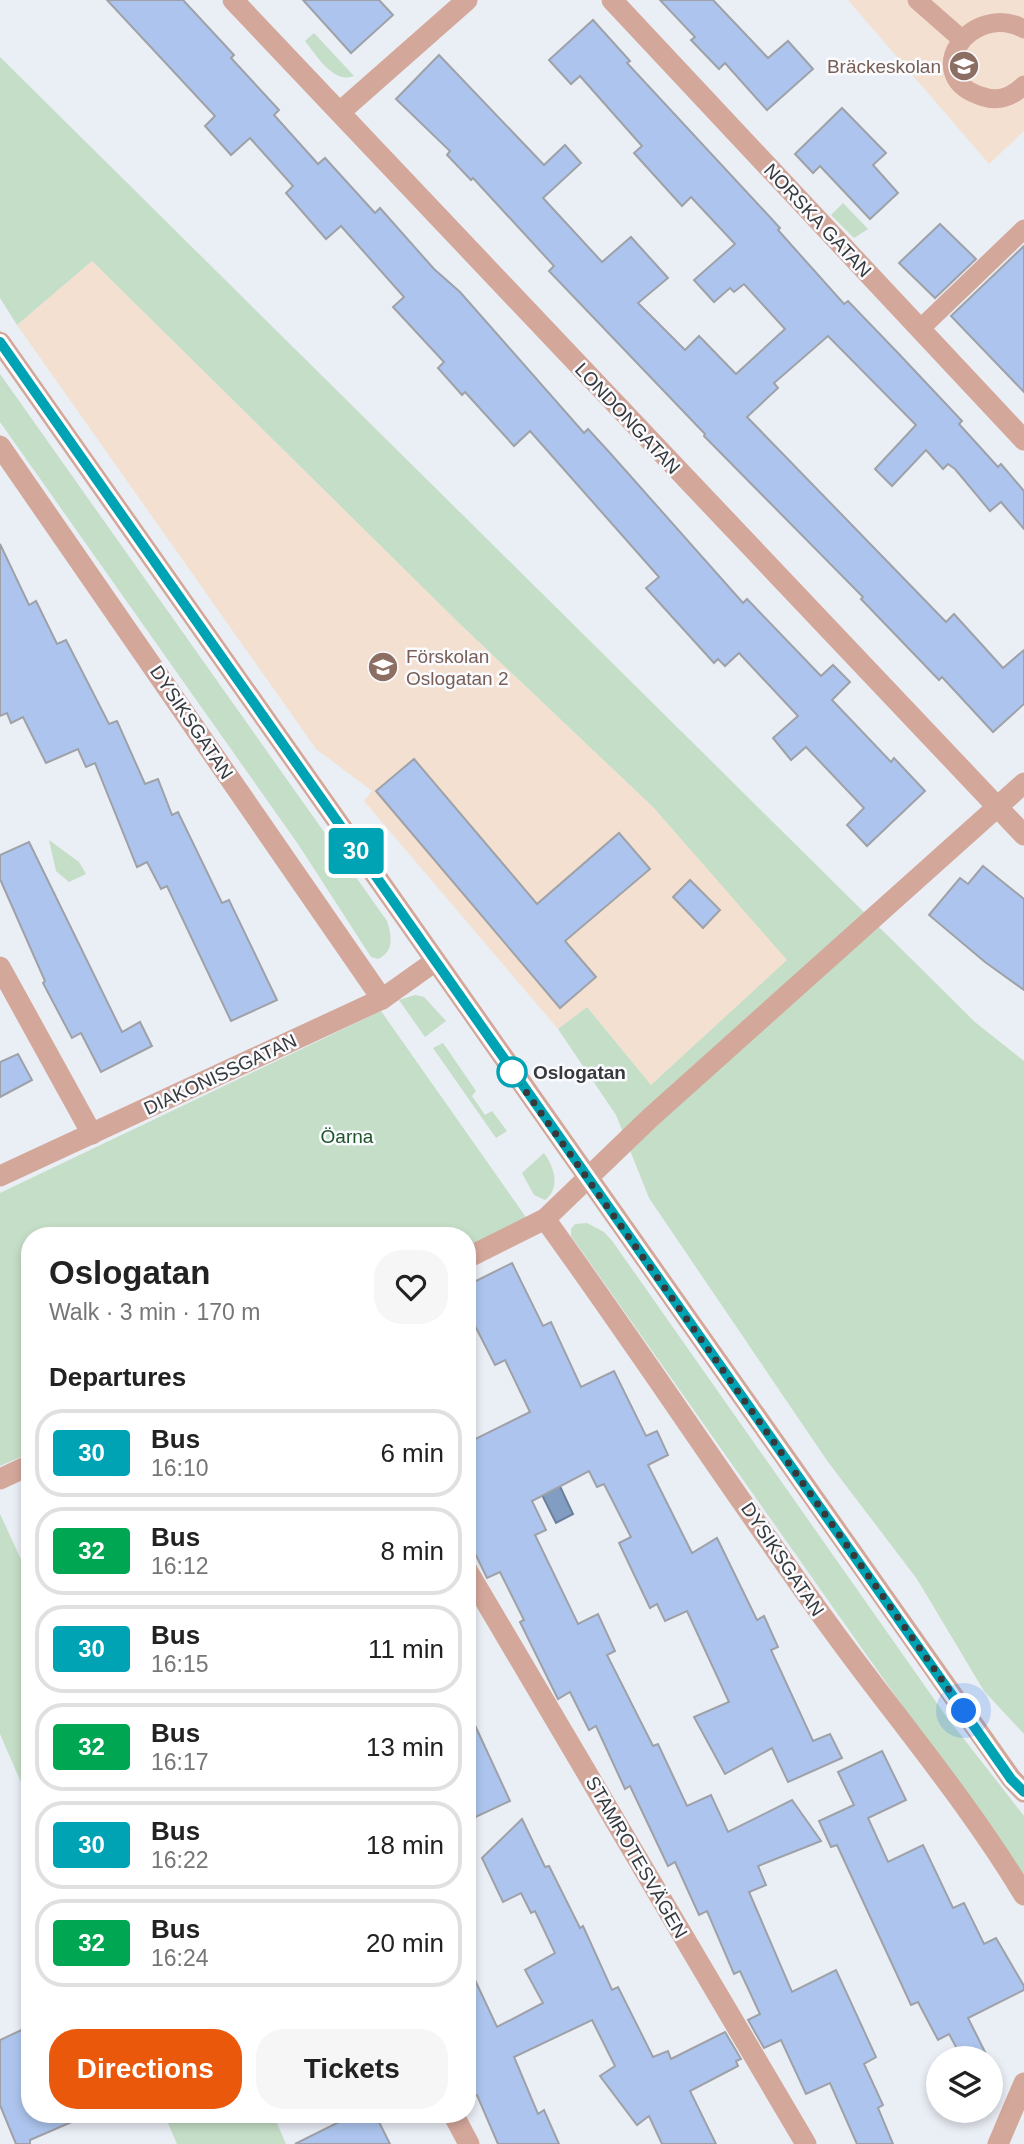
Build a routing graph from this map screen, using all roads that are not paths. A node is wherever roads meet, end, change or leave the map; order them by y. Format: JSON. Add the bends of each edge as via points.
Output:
{"nodes":[{"id":1,"x":233,"y":0,"type":"edge"},
{"id":2,"x":467,"y":0,"type":"edge"},
{"id":3,"x":612,"y":0,"type":"edge"},
{"id":4,"x":917,"y":0,"type":"edge"},
{"id":5,"x":1024,"y":29,"type":"edge"},
{"id":6,"x":958,"y":36,"type":"junction"},
{"id":7,"x":1024,"y":85,"type":"edge"},
{"id":8,"x":340,"y":112,"type":"junction"},
{"id":9,"x":1024,"y":229,"type":"edge"},
{"id":10,"x":920,"y":329,"type":"junction"},
{"id":11,"x":0,"y":342,"type":"edge"},
{"id":12,"x":1024,"y":439,"type":"edge"},
{"id":13,"x":0,"y":446,"type":"edge"},
{"id":14,"x":1024,"y":783,"type":"edge"},
{"id":15,"x":998,"y":807,"type":"junction"},
{"id":16,"x":1024,"y":835,"type":"edge"},
{"id":17,"x":434,"y":962,"type":"junction"},
{"id":18,"x":0,"y":967,"type":"edge"},
{"id":19,"x":382,"y":999,"type":"junction"},
{"id":20,"x":93,"y":1134,"type":"junction"},
{"id":21,"x":0,"y":1176,"type":"edge"},
{"id":22,"x":587,"y":1177,"type":"junction"},
{"id":23,"x":545,"y":1219,"type":"junction"},
{"id":24,"x":476,"y":1254,"type":"edge"},
{"id":25,"x":21,"y":1469,"type":"edge"},
{"id":26,"x":0,"y":1479,"type":"edge"},
{"id":27,"x":476,"y":1585,"type":"edge"},
{"id":28,"x":1024,"y":1792,"type":"edge"},
{"id":29,"x":1024,"y":1895,"type":"edge"},
{"id":30,"x":1024,"y":2083,"type":"edge"},
{"id":31,"x":458,"y":2123,"type":"edge"},
{"id":32,"x":469,"y":2144,"type":"edge"},
{"id":33,"x":806,"y":2144,"type":"edge"},
{"id":34,"x":998,"y":2144,"type":"edge"}],
"edges":[{"from":1,"to":8,"type":"street","name":"LONDONGATAN"},
{"from":2,"to":8,"type":"street"},
{"from":3,"to":10,"type":"street","name":"NORSKA GATAN"},
{"from":4,"to":6,"type":"lane"},
{"from":5,"to":6,"type":"lane","via":[[1005,17],[991,15],[978,18]]},
{"from":6,"to":7,"type":"lane","via":[[952,63],[964,87],[989,99],[1003,98]]},
{"from":8,"to":15,"type":"street","name":"LONDONGATAN"},
{"from":9,"to":10,"type":"lane"},
{"from":10,"to":12,"type":"street","name":"NORSKA GATAN"},
{"from":11,"to":17,"type":"street"},
{"from":13,"to":19,"type":"street","name":"DYSIKSGATAN"},
{"from":14,"to":15,"type":"street"},
{"from":15,"to":16,"type":"street","name":"LONDONGATAN"},
{"from":15,"to":22,"type":"street"},
{"from":17,"to":19,"type":"street","name":"DIAKONISSGATAN"},
{"from":17,"to":22,"type":"street"},
{"from":18,"to":20,"type":"street"},
{"from":19,"to":20,"type":"street","name":"DIAKONISSGATAN"},
{"from":20,"to":21,"type":"street","name":"DIAKONISSGATAN"},
{"from":22,"to":23,"type":"street"},
{"from":22,"to":28,"type":"street"},
{"from":23,"to":24,"type":"street"},
{"from":23,"to":29,"type":"street","name":"DYSIKSGATAN","via":[[828,1625],[919,1744]]},
{"from":25,"to":26,"type":"street"},
{"from":27,"to":33,"type":"street","name":"STAMROTESVÄGEN"},
{"from":30,"to":34,"type":"street"},
{"from":31,"to":32,"type":"street"}]}
